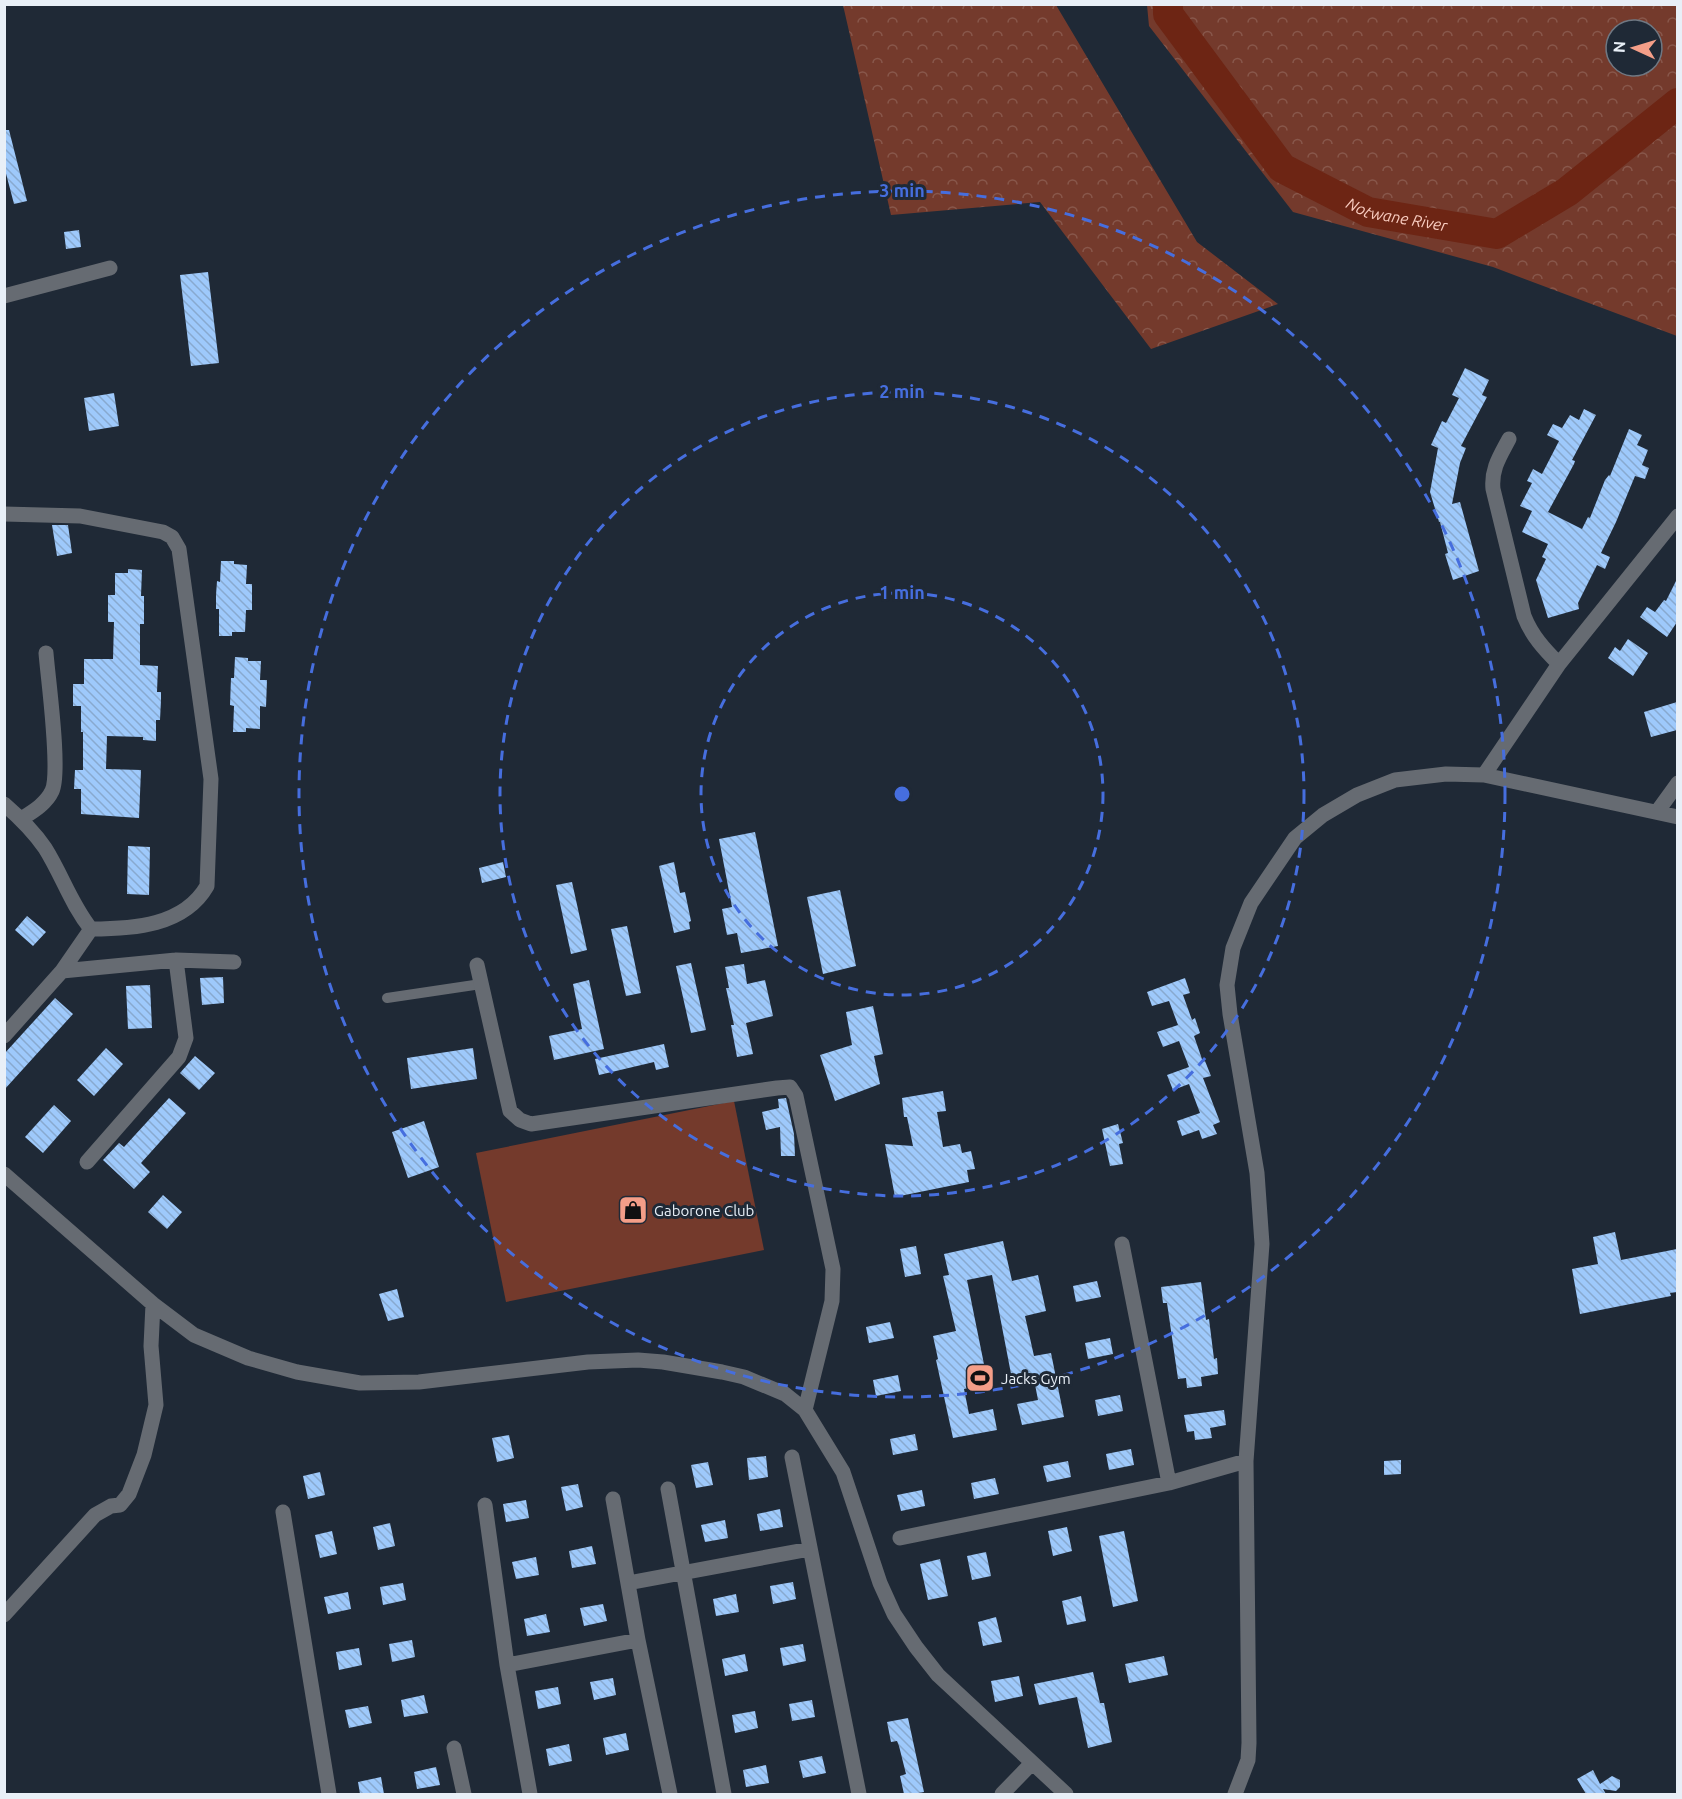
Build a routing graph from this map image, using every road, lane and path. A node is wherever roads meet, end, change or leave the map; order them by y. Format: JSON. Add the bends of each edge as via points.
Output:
{"nodes":[{"id":1,"x":110,"y":268,"type":"dead end"},
{"id":2,"x":4,"y":296,"type":"edge"},
{"id":3,"x":1509,"y":439,"type":"dead end"},
{"id":4,"x":4,"y":514,"type":"edge"},
{"id":5,"x":1677,"y":516,"type":"edge"},
{"id":6,"x":46,"y":653,"type":"dead end"},
{"id":7,"x":1559,"y":664,"type":"junction"},
{"id":8,"x":1484,"y":775,"type":"junction"},
{"id":9,"x":1677,"y":783,"type":"edge"},
{"id":10,"x":4,"y":804,"type":"edge"},
{"id":11,"x":1657,"y":812,"type":"junction"},
{"id":12,"x":1677,"y":817,"type":"edge"},
{"id":13,"x":21,"y":819,"type":"junction"},
{"id":14,"x":91,"y":929,"type":"junction"},
{"id":15,"x":176,"y":960,"type":"junction"},
{"id":16,"x":234,"y":962,"type":"dead end"},
{"id":17,"x":477,"y":965,"type":"dead end"},
{"id":18,"x":62,"y":971,"type":"junction"},
{"id":19,"x":481,"y":984,"type":"junction"},
{"id":20,"x":387,"y":998,"type":"dead end"},
{"id":21,"x":4,"y":1036,"type":"edge"},
{"id":22,"x":87,"y":1162,"type":"dead end"},
{"id":23,"x":4,"y":1174,"type":"edge"},
{"id":24,"x":1122,"y":1244,"type":"dead end"},
{"id":25,"x":153,"y":1304,"type":"junction"},
{"id":26,"x":805,"y":1410,"type":"junction"},
{"id":27,"x":792,"y":1457,"type":"dead end"},
{"id":28,"x":1246,"y":1461,"type":"junction"},
{"id":29,"x":1169,"y":1483,"type":"junction"},
{"id":30,"x":668,"y":1489,"type":"dead end"},
{"id":31,"x":613,"y":1499,"type":"dead end"},
{"id":32,"x":485,"y":1504,"type":"dead end"},
{"id":33,"x":283,"y":1512,"type":"dead end"},
{"id":34,"x":900,"y":1538,"type":"dead end"},
{"id":35,"x":810,"y":1549,"type":"junction"},
{"id":36,"x":683,"y":1572,"type":"junction"},
{"id":37,"x":628,"y":1583,"type":"junction"},
{"id":38,"x":4,"y":1615,"type":"edge"},
{"id":39,"x":638,"y":1641,"type":"junction"},
{"id":40,"x":507,"y":1665,"type":"junction"},
{"id":41,"x":454,"y":1748,"type":"dead end"},
{"id":42,"x":1032,"y":1763,"type":"junction"},
{"id":43,"x":329,"y":1794,"type":"edge"},
{"id":44,"x":464,"y":1794,"type":"edge"},
{"id":45,"x":530,"y":1794,"type":"edge"},
{"id":46,"x":670,"y":1794,"type":"edge"},
{"id":47,"x":724,"y":1794,"type":"edge"},
{"id":48,"x":859,"y":1794,"type":"edge"},
{"id":49,"x":1002,"y":1794,"type":"edge"},
{"id":50,"x":1066,"y":1794,"type":"edge"},
{"id":51,"x":1235,"y":1794,"type":"edge"}],
"edges":[{"from":1,"to":2,"type":"street"},
{"from":3,"to":7,"type":"street","via":[[1494,467],[1493,489],[1524,616],[1541,647]]},
{"from":4,"to":14,"type":"street","via":[[80,516],[163,532],[172,537],[179,549],[211,779],[207,886],[199,900],[177,916],[130,928]]},
{"from":5,"to":7,"type":"street"},
{"from":6,"to":13,"type":"street","via":[[56,763],[52,791],[38,808]]},
{"from":7,"to":8,"type":"street"},
{"from":8,"to":11,"type":"street"},
{"from":8,"to":28,"type":"street","via":[[1446,774],[1395,780],[1323,815],[1295,838],[1274,867],[1251,903],[1233,948],[1227,985],[1257,1173],[1262,1244]]},
{"from":9,"to":11,"type":"street"},
{"from":10,"to":13,"type":"street"},
{"from":11,"to":12,"type":"street"},
{"from":13,"to":14,"type":"street","via":[[45,848]]},
{"from":14,"to":18,"type":"street"},
{"from":15,"to":16,"type":"street"},
{"from":15,"to":18,"type":"street"},
{"from":15,"to":22,"type":"street","via":[[186,1038],[183,1048]]},
{"from":17,"to":19,"type":"street"},
{"from":18,"to":21,"type":"street"},
{"from":19,"to":20,"type":"lane"},
{"from":19,"to":26,"type":"street","via":[[510,1111],[531,1124],[790,1087],[796,1096],[833,1269],[832,1300]]},
{"from":23,"to":25,"type":"street"},
{"from":24,"to":29,"type":"street"},
{"from":25,"to":26,"type":"street","via":[[194,1335],[248,1358],[360,1383],[419,1382],[588,1362],[638,1360],[744,1377],[785,1394]]},
{"from":25,"to":38,"type":"street","via":[[151,1346],[156,1405],[144,1455],[129,1494],[120,1504],[95,1515]]},
{"from":26,"to":42,"type":"street","via":[[843,1472],[894,1614],[939,1675]]},
{"from":27,"to":35,"type":"street"},
{"from":28,"to":29,"type":"street"},
{"from":28,"to":51,"type":"street","via":[[1249,1743],[1248,1760]]},
{"from":29,"to":34,"type":"street"},
{"from":30,"to":36,"type":"street"},
{"from":31,"to":37,"type":"street"},
{"from":32,"to":40,"type":"street"},
{"from":33,"to":43,"type":"street"},
{"from":35,"to":36,"type":"street"},
{"from":35,"to":48,"type":"street"},
{"from":36,"to":37,"type":"street"},
{"from":36,"to":47,"type":"street"},
{"from":37,"to":39,"type":"street"},
{"from":39,"to":40,"type":"street"},
{"from":39,"to":46,"type":"street"},
{"from":40,"to":45,"type":"street"},
{"from":41,"to":44,"type":"street"},
{"from":42,"to":49,"type":"street"},
{"from":42,"to":50,"type":"street"}]}
